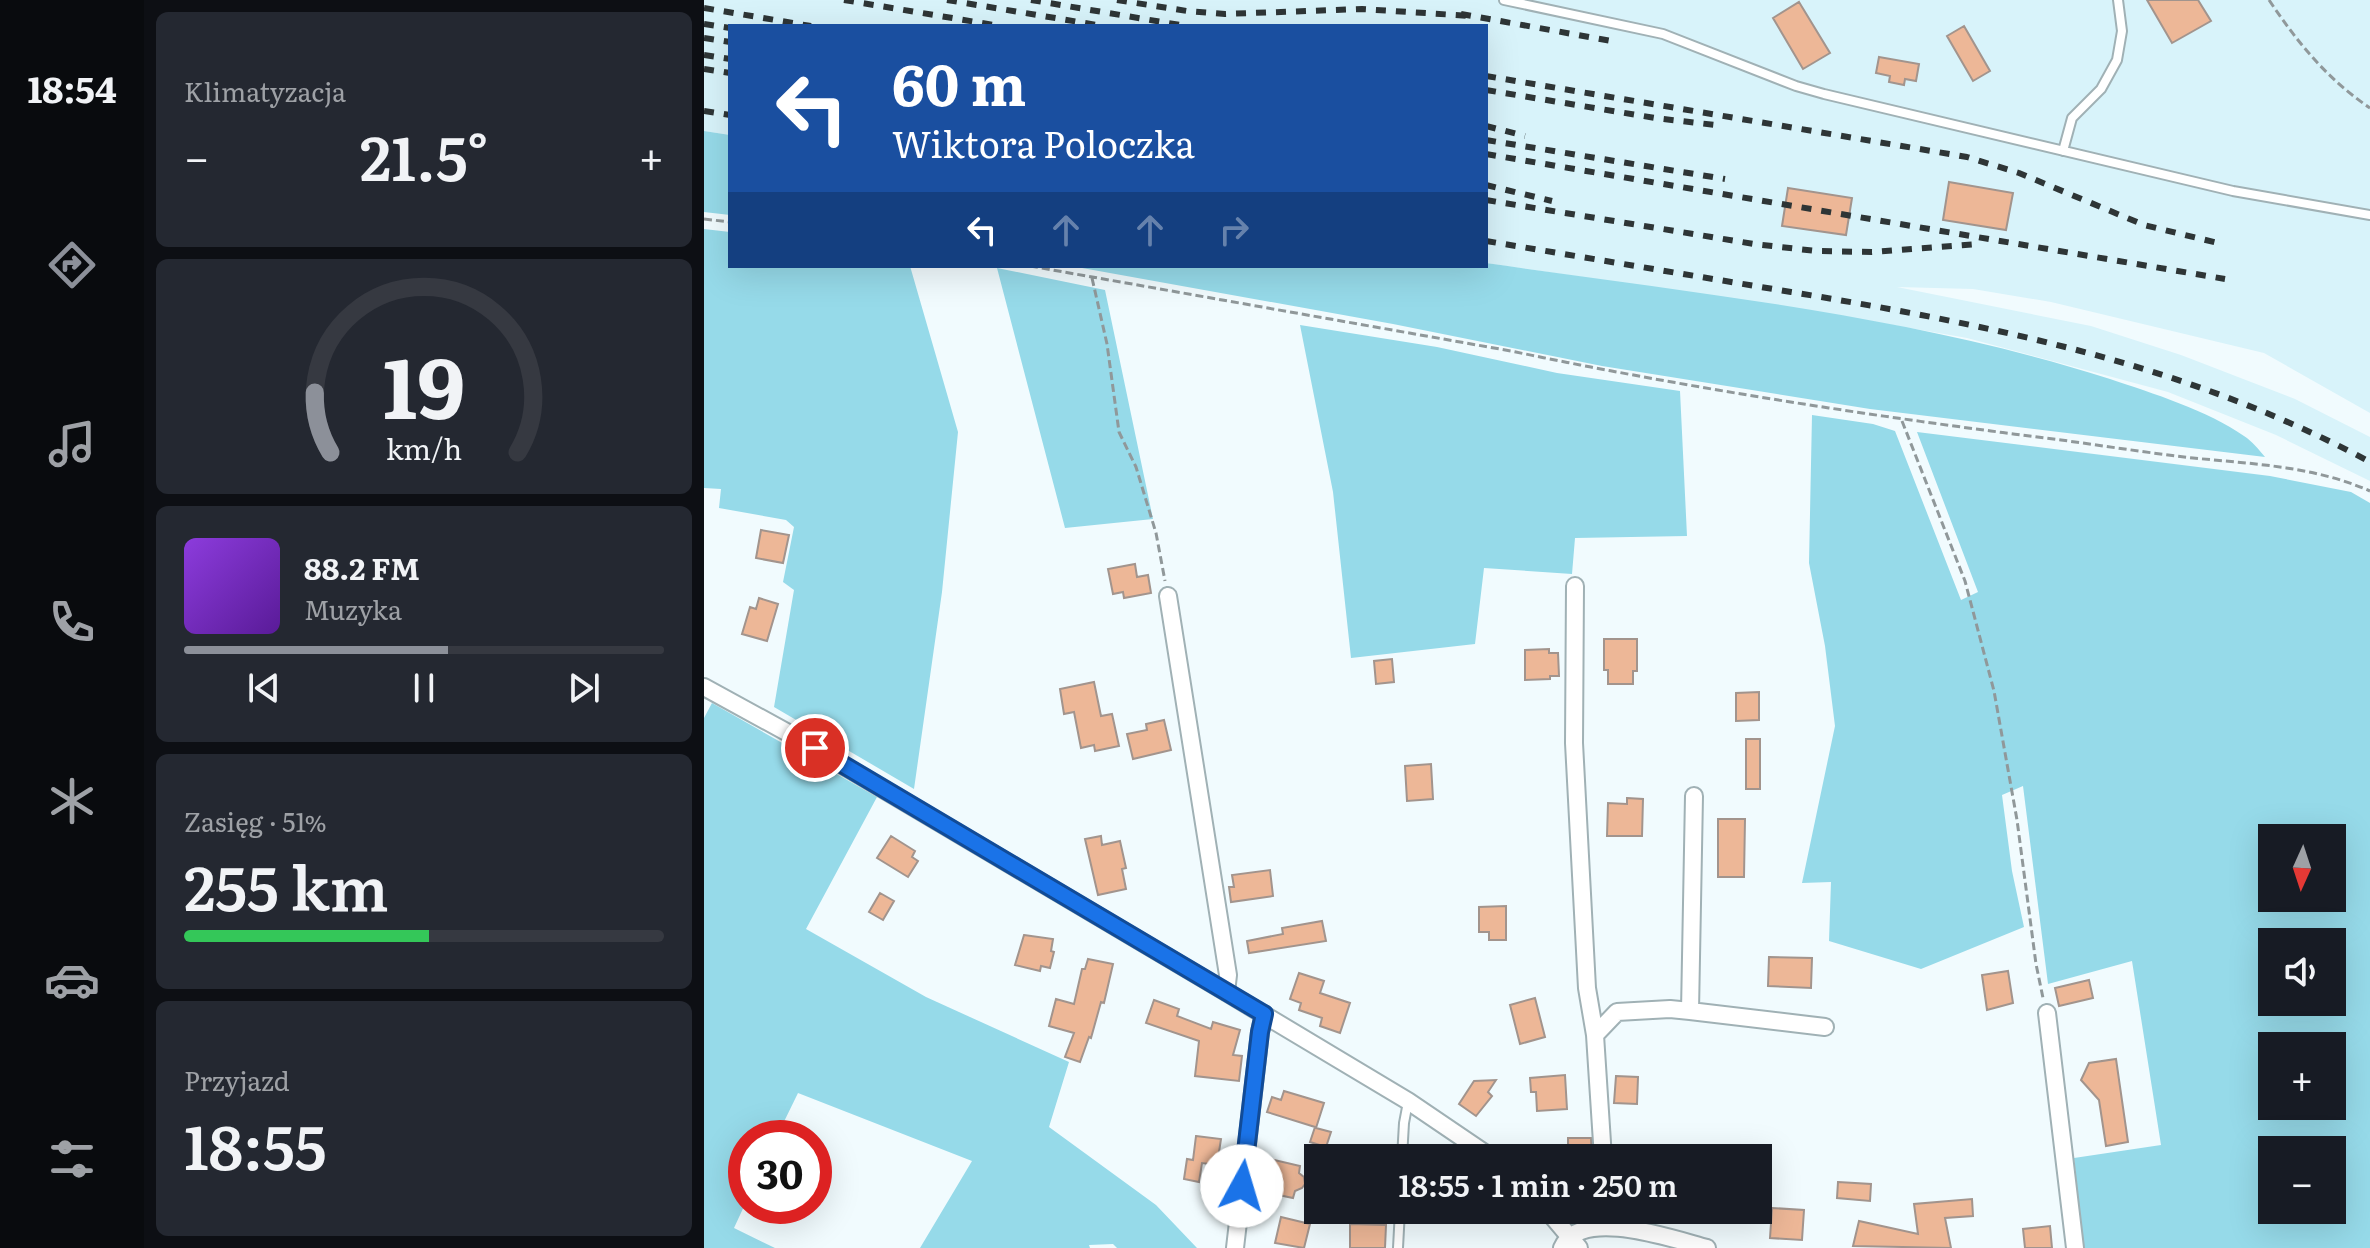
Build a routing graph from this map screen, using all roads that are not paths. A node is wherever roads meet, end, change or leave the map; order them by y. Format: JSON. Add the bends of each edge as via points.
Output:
{"nodes":[{"id":1,"x":1504,"y":0,"type":"edge"},
{"id":2,"x":2118,"y":0,"type":"edge"},
{"id":3,"x":2063,"y":151,"type":"junction"},
{"id":4,"x":2370,"y":215,"type":"edge"},
{"id":5,"x":1575,"y":586,"type":"dead end"},
{"id":6,"x":1168,"y":596,"type":"road end"},
{"id":7,"x":704,"y":687,"type":"edge"},
{"id":8,"x":1694,"y":796,"type":"dead end"},
{"id":9,"x":1226,"y":992,"type":"junction"},
{"id":10,"x":1690,"y":1011,"type":"junction"},
{"id":11,"x":2047,"y":1013,"type":"road end"},
{"id":12,"x":1264,"y":1014,"type":"junction"},
{"id":13,"x":1825,"y":1027,"type":"dead end"},
{"id":14,"x":1595,"y":1035,"type":"junction"},
{"id":15,"x":1408,"y":1101,"type":"junction"},
{"id":16,"x":1403,"y":1144,"type":"edge"},
{"id":17,"x":1471,"y":1144,"type":"edge"},
{"id":18,"x":1602,"y":1144,"type":"edge"},
{"id":19,"x":1399,"y":1224,"type":"edge"},
{"id":20,"x":1556,"y":1224,"type":"edge"},
{"id":21,"x":1593,"y":1224,"type":"edge"},
{"id":22,"x":1621,"y":1224,"type":"edge"},
{"id":23,"x":1570,"y":1244,"type":"edge"},
{"id":24,"x":1235,"y":1248,"type":"edge"},
{"id":25,"x":1398,"y":1248,"type":"edge"},
{"id":26,"x":1707,"y":1248,"type":"edge"},
{"id":27,"x":2075,"y":1248,"type":"edge"}],
"edges":[{"from":1,"to":3,"type":"lane","via":[[1663,34],[1796,86]]},
{"from":2,"to":3,"type":"lane","via":[[2122,31],[2117,60],[2101,89],[2072,118]]},
{"from":3,"to":4,"type":"lane","via":[[2233,191]]},
{"from":5,"to":14,"type":"street","via":[[1574,743],[1587,988]]},
{"from":6,"to":9,"type":"street","via":[[1228,975]]},
{"from":7,"to":9,"type":"street"},
{"from":8,"to":10,"type":"street"},
{"from":9,"to":12,"type":"street"},
{"from":10,"to":13,"type":"street"},
{"from":10,"to":14,"type":"street","via":[[1617,1012]]},
{"from":11,"to":27,"type":"street"},
{"from":12,"to":15,"type":"street"},
{"from":12,"to":24,"type":"street"},
{"from":14,"to":18,"type":"street"},
{"from":15,"to":16,"type":"lane"},
{"from":15,"to":17,"type":"street"},
{"from":19,"to":25,"type":"lane"},
{"from":20,"to":23,"type":"street"},
{"from":21,"to":23,"type":"street"},
{"from":22,"to":26,"type":"street"}]}
